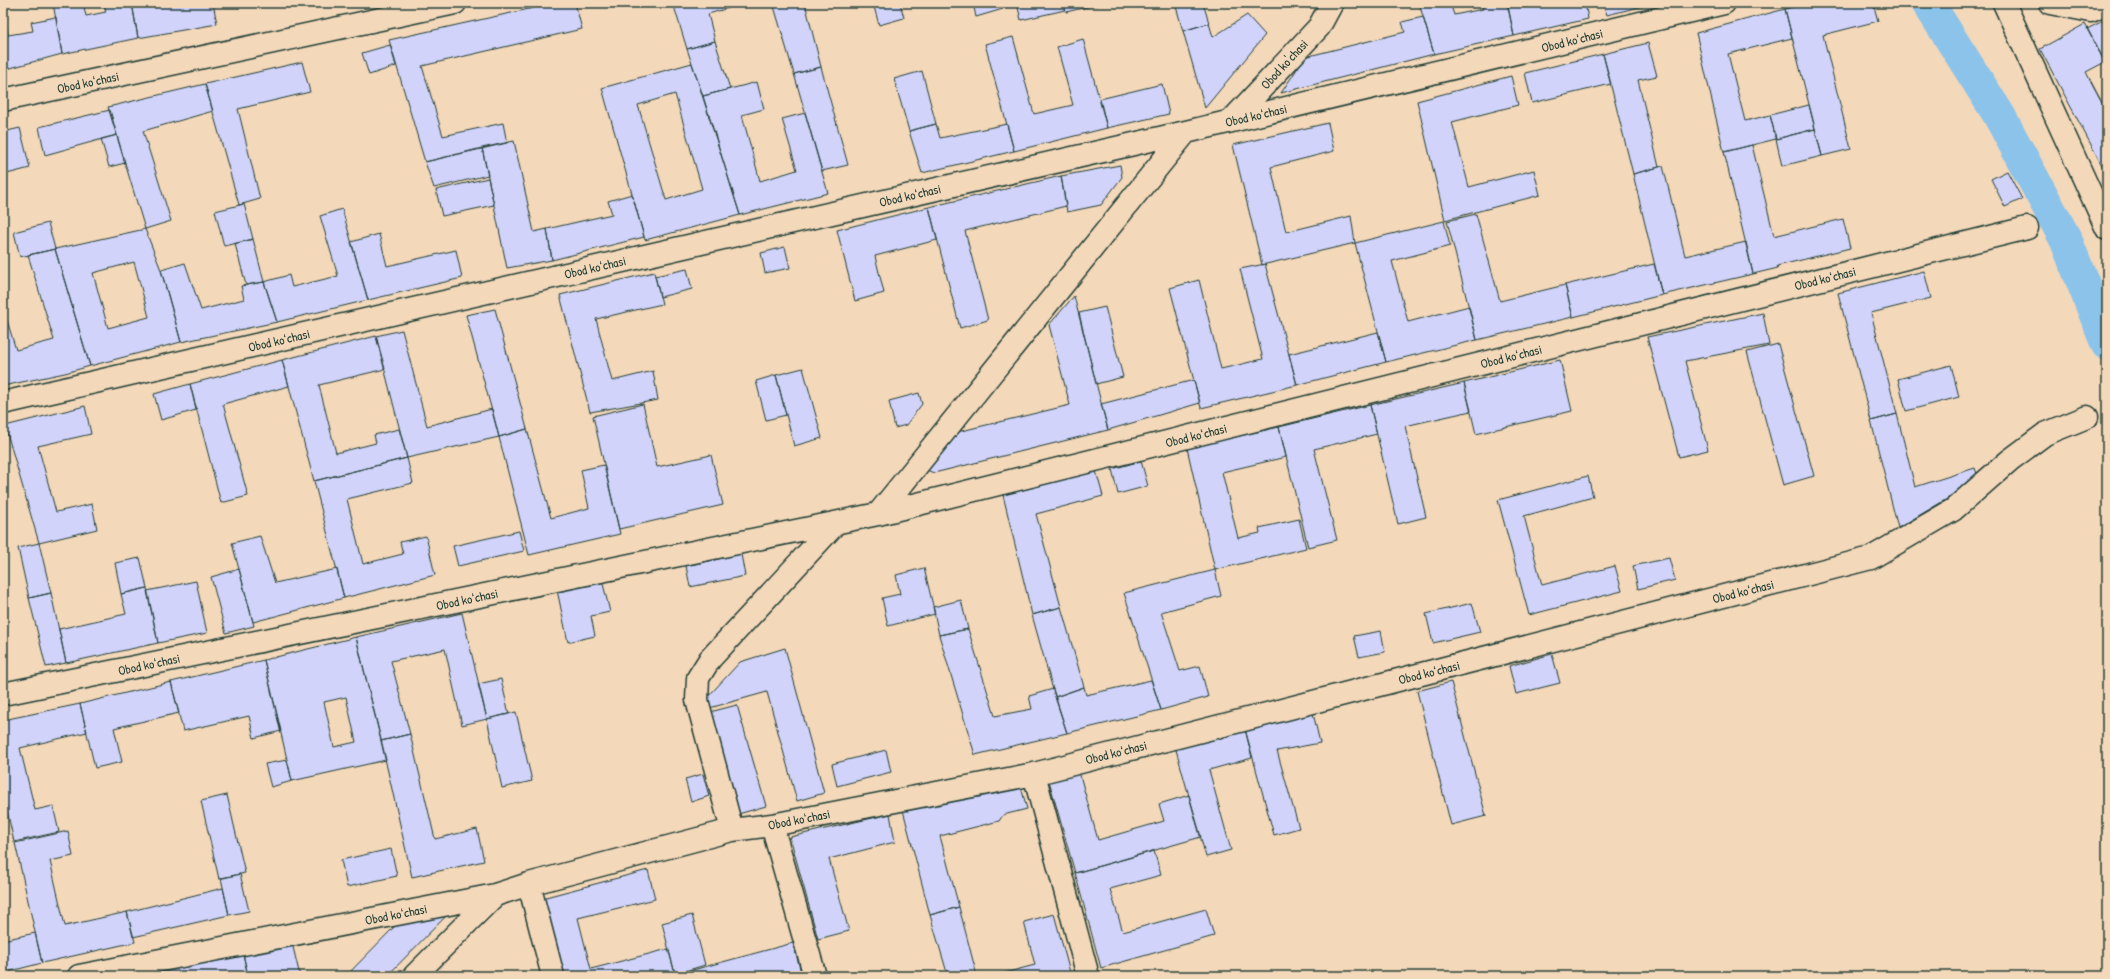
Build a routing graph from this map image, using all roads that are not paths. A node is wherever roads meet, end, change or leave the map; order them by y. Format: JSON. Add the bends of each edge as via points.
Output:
{"nodes":[{"id":1,"x":455,"y":3,"type":"edge"},
{"id":2,"x":1332,"y":3,"type":"edge"},
{"id":3,"x":1724,"y":3,"type":"edge"},
{"id":4,"x":2004,"y":3,"type":"edge"},
{"id":5,"x":2050,"y":3,"type":"edge"},
{"id":6,"x":2107,"y":4,"type":"edge"},
{"id":7,"x":3,"y":100,"type":"edge"},
{"id":8,"x":1231,"y":121,"type":"junction"},
{"id":9,"x":1186,"y":132,"type":"junction"},
{"id":10,"x":2027,"y":228,"type":"dead end"},
{"id":11,"x":2107,"y":229,"type":"edge"},
{"id":12,"x":3,"y":403,"type":"edge"},
{"id":13,"x":2087,"y":417,"type":"dead end"},
{"id":14,"x":878,"y":514,"type":"junction"},
{"id":15,"x":836,"y":523,"type":"junction"},
{"id":16,"x":3,"y":694,"type":"edge"},
{"id":17,"x":1034,"y":774,"type":"junction"},
{"id":18,"x":772,"y":825,"type":"junction"},
{"id":19,"x":732,"y":830,"type":"junction"},
{"id":20,"x":530,"y":884,"type":"junction"},
{"id":21,"x":495,"y":895,"type":"junction"},
{"id":22,"x":79,"y":976,"type":"edge"},
{"id":23,"x":414,"y":976,"type":"edge"},
{"id":24,"x":553,"y":976,"type":"edge"},
{"id":25,"x":815,"y":976,"type":"edge"},
{"id":26,"x":1088,"y":976,"type":"edge"}],
"edges":[{"from":1,"to":7,"type":"street","name":"Obod koʻchasi"},
{"from":2,"to":8,"type":"street","name":"Obod ko'chasi","via":[[1319,27]]},
{"from":3,"to":8,"type":"street","name":"Obod koʻchasi"},
{"from":4,"to":11,"type":"street"},
{"from":5,"to":6,"type":"street","via":[[2090,11]]},
{"from":8,"to":9,"type":"street","name":"Obod koʻchasi"},
{"from":9,"to":12,"type":"street","name":"Obod koʻchasi"},
{"from":9,"to":14,"type":"street"},
{"from":10,"to":14,"type":"street","name":"Obod koʻchasi"},
{"from":13,"to":17,"type":"street","name":"Obod koʻchasi","via":[[2046,434],[2010,460],[1953,510],[1870,558]]},
{"from":14,"to":15,"type":"street","name":"Obod koʻchasi"},
{"from":15,"to":16,"type":"street","name":"Obod koʻchasi"},
{"from":15,"to":19,"type":"street","via":[[710,659],[698,678],[698,700]]},
{"from":17,"to":18,"type":"street","name":"Obod koʻchasi"},
{"from":17,"to":26,"type":"street"},
{"from":18,"to":19,"type":"street","name":"Obod koʻchasi"},
{"from":18,"to":25,"type":"street"},
{"from":19,"to":20,"type":"street","name":"Obod koʻchasi"},
{"from":20,"to":21,"type":"street","name":"Obod koʻchasi"},
{"from":20,"to":24,"type":"street"},
{"from":21,"to":22,"type":"street","name":"Obod koʻchasi"},
{"from":21,"to":23,"type":"street"}]}
